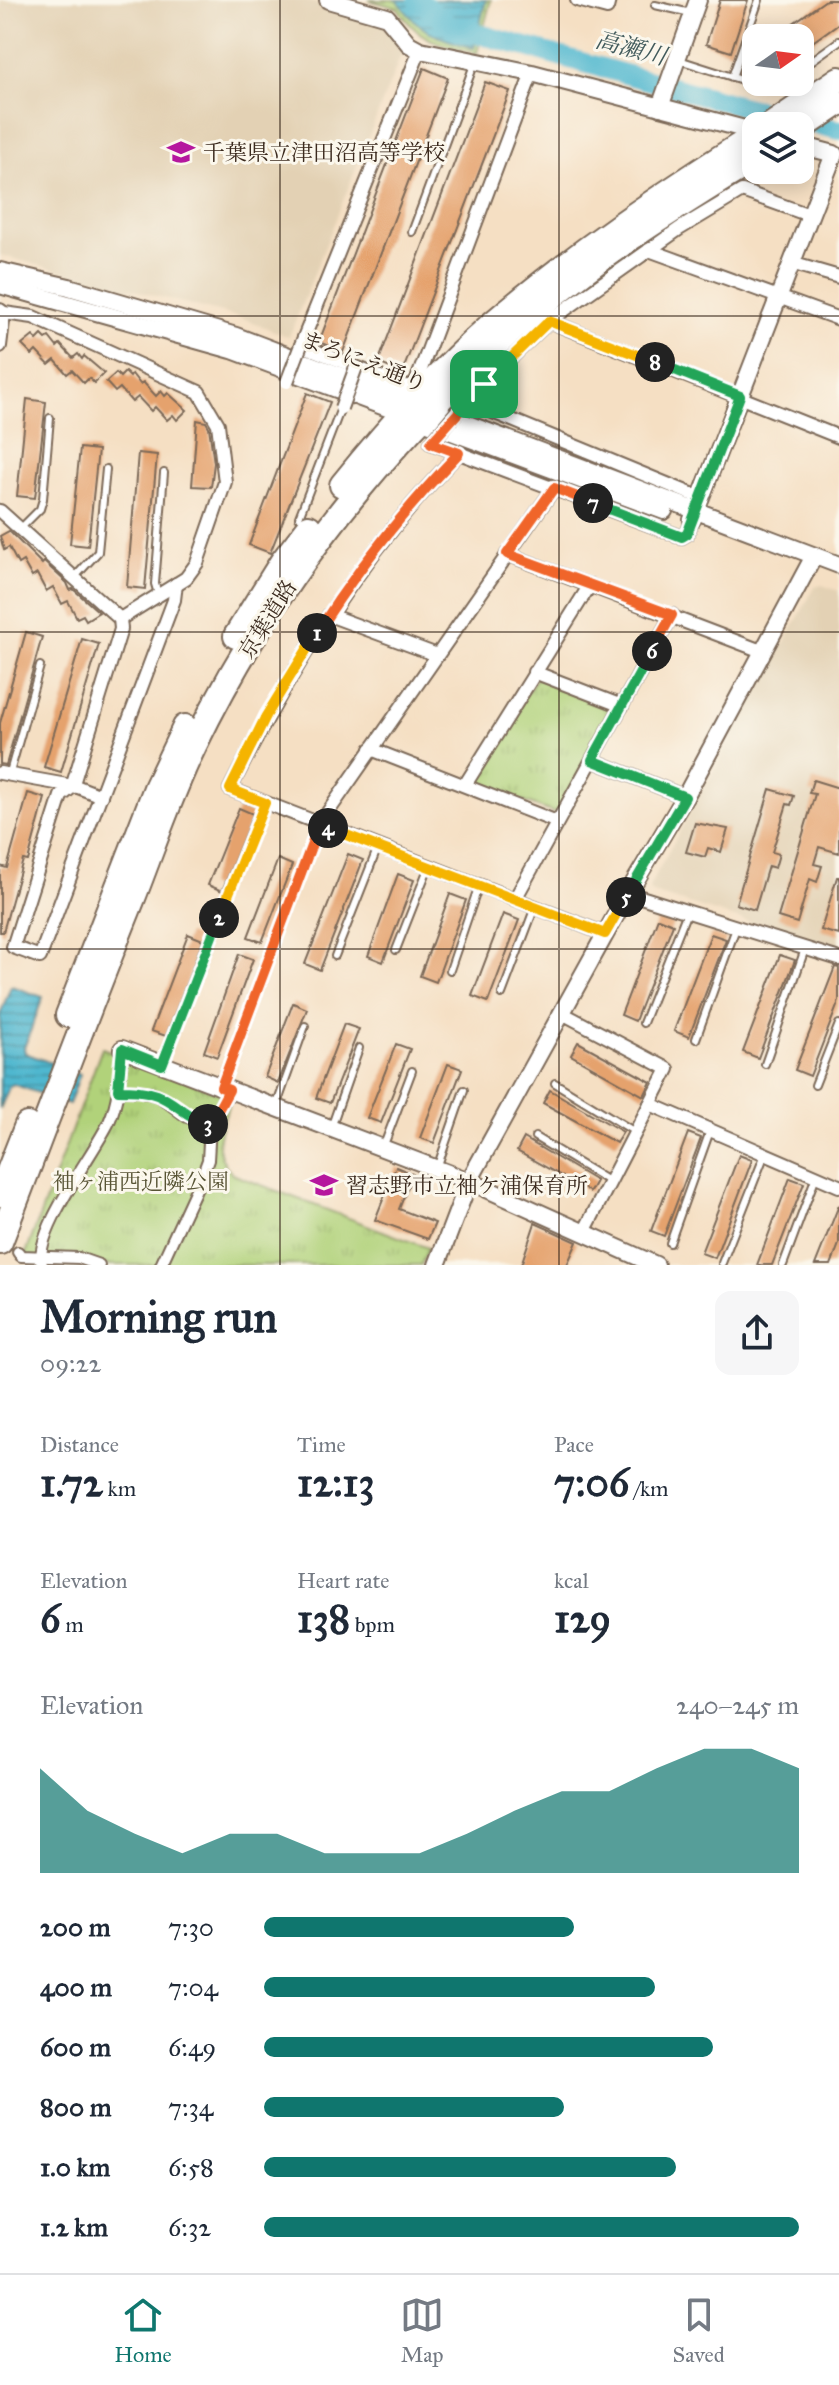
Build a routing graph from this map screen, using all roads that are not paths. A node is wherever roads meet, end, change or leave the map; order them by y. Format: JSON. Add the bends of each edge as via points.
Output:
{"nodes":[{"id":1,"x":328,"y":0,"type":"edge"},
{"id":2,"x":577,"y":0,"type":"edge"},
{"id":3,"x":609,"y":0,"type":"edge"},
{"id":4,"x":759,"y":0,"type":"edge"},
{"id":5,"x":694,"y":4,"type":"edge"},
{"id":6,"x":655,"y":5,"type":"dead end"},
{"id":7,"x":839,"y":41,"type":"edge"},
{"id":8,"x":420,"y":50,"type":"junction"},
{"id":9,"x":814,"y":59,"type":"edge"},
{"id":10,"x":475,"y":62,"type":"junction"},
{"id":11,"x":673,"y":67,"type":"junction"},
{"id":12,"x":532,"y":73,"type":"junction"},
{"id":13,"x":732,"y":77,"type":"junction"},
{"id":14,"x":839,"y":79,"type":"edge"},
{"id":15,"x":742,"y":80,"type":"edge"},
{"id":16,"x":839,"y":103,"type":"edge"},
{"id":17,"x":661,"y":104,"type":"junction"},
{"id":18,"x":791,"y":112,"type":"edge"},
{"id":19,"x":814,"y":120,"type":"edge"},
{"id":20,"x":742,"y":130,"type":"edge"},
{"id":21,"x":742,"y":145,"type":"edge"},
{"id":22,"x":814,"y":149,"type":"edge"},
{"id":23,"x":742,"y":165,"type":"edge"},
{"id":24,"x":666,"y":203,"type":"junction"},
{"id":25,"x":809,"y":215,"type":"junction"},
{"id":26,"x":412,"y":232,"type":"dead end"},
{"id":27,"x":649,"y":250,"type":"junction"},
{"id":28,"x":791,"y":263,"type":"junction"},
{"id":29,"x":0,"y":271,"type":"edge"},
{"id":30,"x":839,"y":277,"type":"edge"},
{"id":31,"x":0,"y":285,"type":"edge"},
{"id":32,"x":777,"y":297,"type":"junction"},
{"id":33,"x":2,"y":312,"type":"edge"},
{"id":34,"x":839,"y":319,"type":"edge"},
{"id":35,"x":549,"y":321,"type":"junction"},
{"id":36,"x":301,"y":345,"type":"junction"},
{"id":37,"x":0,"y":346,"type":"edge"},
{"id":38,"x":356,"y":367,"type":"junction"},
{"id":39,"x":287,"y":382,"type":"dead end"},
{"id":40,"x":740,"y":396,"type":"junction"},
{"id":41,"x":466,"y":401,"type":"junction"},
{"id":42,"x":341,"y":408,"type":"joint"},
{"id":43,"x":415,"y":412,"type":"junction"},
{"id":44,"x":50,"y":418,"type":"dead end"},
{"id":45,"x":839,"y":437,"type":"edge"},
{"id":46,"x":459,"y":453,"type":"junction"},
{"id":47,"x":106,"y":469,"type":"dead end"},
{"id":48,"x":164,"y":473,"type":"dead end"},
{"id":49,"x":554,"y":488,"type":"junction"},
{"id":50,"x":696,"y":510,"type":"junction"},
{"id":51,"x":0,"y":511,"type":"edge"},
{"id":52,"x":299,"y":517,"type":"dead end"},
{"id":53,"x":20,"y":529,"type":"junction"},
{"id":54,"x":507,"y":554,"type":"junction"},
{"id":55,"x":811,"y":561,"type":"junction"},
{"id":56,"x":839,"y":565,"type":"edge"},
{"id":57,"x":839,"y":577,"type":"edge"},
{"id":58,"x":74,"y":578,"type":"junction"},
{"id":59,"x":176,"y":584,"type":"junction"},
{"id":60,"x":590,"y":585,"type":"junction"},
{"id":61,"x":158,"y":594,"type":"junction"},
{"id":62,"x":329,"y":615,"type":"junction"},
{"id":63,"x":672,"y":615,"type":"junction"},
{"id":64,"x":120,"y":619,"type":"junction"},
{"id":65,"x":764,"y":652,"type":"junction"},
{"id":66,"x":437,"y":655,"type":"junction"},
{"id":67,"x":40,"y":666,"type":"dead end"},
{"id":68,"x":534,"y":672,"type":"junction"},
{"id":69,"x":622,"y":706,"type":"junction"},
{"id":70,"x":371,"y":749,"type":"junction"},
{"id":71,"x":592,"y":760,"type":"junction"},
{"id":72,"x":2,"y":774,"type":"edge"},
{"id":73,"x":465,"y":785,"type":"junction"},
{"id":74,"x":72,"y":787,"type":"junction"},
{"id":75,"x":101,"y":796,"type":"junction"},
{"id":76,"x":685,"y":797,"type":"junction"},
{"id":77,"x":265,"y":803,"type":"junction"},
{"id":78,"x":557,"y":822,"type":"junction"},
{"id":79,"x":319,"y":825,"type":"junction"},
{"id":80,"x":378,"y":847,"type":"junction"},
{"id":81,"x":429,"y":866,"type":"junction"},
{"id":82,"x":479,"y":885,"type":"junction"},
{"id":83,"x":628,"y":893,"type":"junction"},
{"id":84,"x":515,"y":899,"type":"junction"},
{"id":85,"x":535,"y":907,"type":"junction"},
{"id":86,"x":687,"y":912,"type":"junction"},
{"id":87,"x":736,"y":928,"type":"junction"},
{"id":88,"x":605,"y":934,"type":"junction"},
{"id":89,"x":805,"y":949,"type":"junction"},
{"id":90,"x":396,"y":950,"type":"dead end"},
{"id":91,"x":335,"y":956,"type":"dead end"},
{"id":92,"x":839,"y":959,"type":"edge"},
{"id":93,"x":450,"y":970,"type":"dead end"},
{"id":94,"x":502,"y":994,"type":"dead end"},
{"id":95,"x":562,"y":1013,"type":"junction"},
{"id":96,"x":643,"y":1023,"type":"dead end"},
{"id":97,"x":839,"y":1024,"type":"edge"},
{"id":98,"x":305,"y":1026,"type":"dead end"},
{"id":99,"x":696,"y":1039,"type":"dead end"},
{"id":100,"x":359,"y":1048,"type":"dead end"},
{"id":101,"x":122,"y":1049,"type":"joint"},
{"id":102,"x":765,"y":1064,"type":"dead end"},
{"id":103,"x":162,"y":1065,"type":"junction"},
{"id":104,"x":412,"y":1071,"type":"dead end"},
{"id":105,"x":555,"y":1083,"type":"dead end"},
{"id":106,"x":815,"y":1085,"type":"dead end"},
{"id":107,"x":225,"y":1088,"type":"junction"},
{"id":108,"x":118,"y":1090,"type":"junction"},
{"id":109,"x":464,"y":1090,"type":"dead end"},
{"id":110,"x":44,"y":1102,"type":"junction"},
{"id":111,"x":650,"y":1104,"type":"junction"},
{"id":112,"x":276,"y":1108,"type":"junction"},
{"id":113,"x":210,"y":1125,"type":"junction"},
{"id":114,"x":331,"y":1129,"type":"junction"},
{"id":115,"x":710,"y":1131,"type":"junction"},
{"id":116,"x":635,"y":1132,"type":"junction"},
{"id":117,"x":535,"y":1137,"type":"dead end"},
{"id":118,"x":383,"y":1148,"type":"junction"},
{"id":119,"x":765,"y":1154,"type":"junction"},
{"id":120,"x":437,"y":1169,"type":"junction"},
{"id":121,"x":816,"y":1176,"type":"junction"},
{"id":122,"x":469,"y":1181,"type":"junction"},
{"id":123,"x":610,"y":1182,"type":"junction"},
{"id":124,"x":839,"y":1186,"type":"edge"},
{"id":125,"x":0,"y":1194,"type":"edge"},
{"id":126,"x":584,"y":1232,"type":"junction"},
{"id":127,"x":670,"y":1243,"type":"dead end"},
{"id":128,"x":9,"y":1247,"type":"edge"},
{"id":129,"x":41,"y":1261,"type":"edge"},
{"id":130,"x":722,"y":1263,"type":"dead end"},
{"id":131,"x":99,"y":1265,"type":"edge"},
{"id":132,"x":161,"y":1265,"type":"edge"},
{"id":133,"x":437,"y":1265,"type":"edge"},
{"id":134,"x":656,"y":1265,"type":"edge"},
{"id":135,"x":783,"y":1265,"type":"edge"}],
"edges":[{"from":1,"to":8,"type":"street","via":[[387,17]]},
{"from":2,"to":3,"type":"street","via":[[607,8]]},
{"from":4,"to":13,"type":"lane"},
{"from":5,"to":6,"type":"lane"},
{"from":5,"to":11,"type":"street"},
{"from":7,"to":9,"type":"lane"},
{"from":8,"to":10,"type":"street"},
{"from":8,"to":36,"type":"street"},
{"from":10,"to":12,"type":"street"},
{"from":10,"to":26,"type":"lane"},
{"from":11,"to":13,"type":"lane"},
{"from":11,"to":17,"type":"street"},
{"from":12,"to":17,"type":"street"},
{"from":12,"to":38,"type":"street","via":[[415,385],[405,387]]},
{"from":13,"to":15,"type":"lane"},
{"from":14,"to":18,"type":"highway"},
{"from":16,"to":19,"type":"highway"},
{"from":17,"to":20,"type":"street"},
{"from":21,"to":24,"type":"highway","name":"京葉道路"},
{"from":22,"to":25,"type":"street","via":[[834,154]]},
{"from":23,"to":24,"type":"highway","name":"京葉道路"},
{"from":24,"to":43,"type":"highway","name":"京葉道路","via":[[577,256],[491,325]]},
{"from":25,"to":27,"type":"street","via":[[742,191]]},
{"from":25,"to":28,"type":"street"},
{"from":27,"to":32,"type":"street"},
{"from":27,"to":35,"type":"street"},
{"from":28,"to":30,"type":"street"},
{"from":28,"to":32,"type":"street"},
{"from":29,"to":43,"type":"street","name":"まろにえ通り","via":[[236,336]]},
{"from":31,"to":43,"type":"street","name":"まろにえ通り","via":[[232,350]]},
{"from":32,"to":34,"type":"street"},
{"from":32,"to":40,"type":"street"},
{"from":33,"to":37,"type":"street"},
{"from":33,"to":59,"type":"street","via":[[33,317],[199,392],[218,424],[225,482],[197,563]]},
{"from":35,"to":40,"type":"street"},
{"from":35,"to":41,"type":"street"},
{"from":36,"to":38,"type":"street"},
{"from":36,"to":39,"type":"street","bridge":true},
{"from":38,"to":42,"type":"street","bridge":true},
{"from":40,"to":45,"type":"street"},
{"from":40,"to":50,"type":"street"},
{"from":41,"to":46,"type":"street","bridge":true,"via":[[431,443]]},
{"from":41,"to":50,"type":"street"},
{"from":42,"to":52,"type":"lane"},
{"from":43,"to":50,"type":"street","name":"まろにえ通り"},
{"from":43,"to":110,"type":"highway","name":"京葉道路","via":[[330,525],[223,689],[172,794]]},
{"from":44,"to":53,"type":"lane","via":[[43,499]]},
{"from":46,"to":49,"type":"street"},
{"from":46,"to":62,"type":"street"},
{"from":47,"to":58,"type":"lane","via":[[98,552]]},
{"from":48,"to":61,"type":"lane"},
{"from":49,"to":50,"type":"street","via":[[682,537]]},
{"from":49,"to":54,"type":"street"},
{"from":50,"to":55,"type":"street","name":"まろにえ通り"},
{"from":51,"to":53,"type":"street"},
{"from":53,"to":58,"type":"street"},
{"from":54,"to":60,"type":"street"},
{"from":54,"to":66,"type":"street"},
{"from":55,"to":56,"type":"street","name":"まろにえ通り"},
{"from":55,"to":57,"type":"street","name":"まろにえ通り"},
{"from":55,"to":65,"type":"street"},
{"from":58,"to":64,"type":"street"},
{"from":59,"to":61,"type":"street"},
{"from":59,"to":75,"type":"street"},
{"from":60,"to":63,"type":"street"},
{"from":60,"to":68,"type":"street"},
{"from":61,"to":64,"type":"street"},
{"from":62,"to":66,"type":"street"},
{"from":62,"to":77,"type":"street","via":[[266,716],[230,789]]},
{"from":63,"to":65,"type":"street"},
{"from":63,"to":69,"type":"street"},
{"from":64,"to":74,"type":"street"},
{"from":65,"to":76,"type":"street"},
{"from":66,"to":70,"type":"street"},
{"from":67,"to":72,"type":"lane"},
{"from":68,"to":69,"type":"street"},
{"from":68,"to":73,"type":"street"},
{"from":69,"to":71,"type":"street"},
{"from":70,"to":73,"type":"street"},
{"from":70,"to":79,"type":"street"},
{"from":71,"to":76,"type":"street"},
{"from":71,"to":78,"type":"street"},
{"from":72,"to":74,"type":"street"},
{"from":73,"to":78,"type":"street"},
{"from":74,"to":75,"type":"street"},
{"from":74,"to":75,"type":"street","via":[[61,796],[13,947],[40,957]]},
{"from":76,"to":83,"type":"street"},
{"from":77,"to":79,"type":"street"},
{"from":77,"to":103,"type":"lane"},
{"from":78,"to":84,"type":"street"},
{"from":79,"to":80,"type":"street"},
{"from":79,"to":107,"type":"lane"},
{"from":80,"to":81,"type":"street"},
{"from":80,"to":91,"type":"lane"},
{"from":81,"to":82,"type":"street"},
{"from":81,"to":90,"type":"lane"},
{"from":82,"to":84,"type":"street"},
{"from":82,"to":93,"type":"lane"},
{"from":83,"to":86,"type":"street"},
{"from":83,"to":88,"type":"street"},
{"from":84,"to":85,"type":"street"},
{"from":85,"to":88,"type":"street"},
{"from":85,"to":94,"type":"lane"},
{"from":86,"to":87,"type":"street"},
{"from":86,"to":96,"type":"lane"},
{"from":87,"to":89,"type":"street"},
{"from":87,"to":99,"type":"lane"},
{"from":88,"to":95,"type":"street"},
{"from":89,"to":92,"type":"street"},
{"from":89,"to":102,"type":"lane"},
{"from":95,"to":111,"type":"street","via":[[668,1069]]},
{"from":95,"to":122,"type":"street"},
{"from":97,"to":106,"type":"lane"},
{"from":98,"to":112,"type":"lane"},
{"from":100,"to":114,"type":"lane"},
{"from":101,"to":103,"type":"street"},
{"from":101,"to":108,"type":"street"},
{"from":103,"to":107,"type":"street"},
{"from":104,"to":118,"type":"lane"},
{"from":105,"to":116,"type":"lane"},
{"from":107,"to":112,"type":"street"},
{"from":107,"to":113,"type":"street"},
{"from":108,"to":113,"type":"street","via":[[159,1096],[187,1117]]},
{"from":108,"to":129,"type":"street","via":[[110,1120],[61,1203]]},
{"from":109,"to":120,"type":"lane"},
{"from":110,"to":125,"type":"highway","name":"京葉道路"},
{"from":110,"to":128,"type":"highway","name":"京葉道路"},
{"from":111,"to":115,"type":"street"},
{"from":111,"to":116,"type":"street"},
{"from":112,"to":114,"type":"street"},
{"from":113,"to":132,"type":"street","via":[[205,1168]]},
{"from":114,"to":118,"type":"street"},
{"from":115,"to":119,"type":"street"},
{"from":115,"to":127,"type":"lane"},
{"from":116,"to":123,"type":"street"},
{"from":117,"to":123,"type":"lane"},
{"from":118,"to":120,"type":"street"},
{"from":119,"to":121,"type":"street"},
{"from":119,"to":130,"type":"lane"},
{"from":120,"to":122,"type":"street"},
{"from":121,"to":124,"type":"street"},
{"from":121,"to":135,"type":"lane"},
{"from":122,"to":126,"type":"street"},
{"from":122,"to":133,"type":"street"},
{"from":123,"to":126,"type":"street"},
{"from":126,"to":134,"type":"street"},
{"from":128,"to":129,"type":"street"},
{"from":129,"to":131,"type":"street","via":[[79,1258]]}]}
